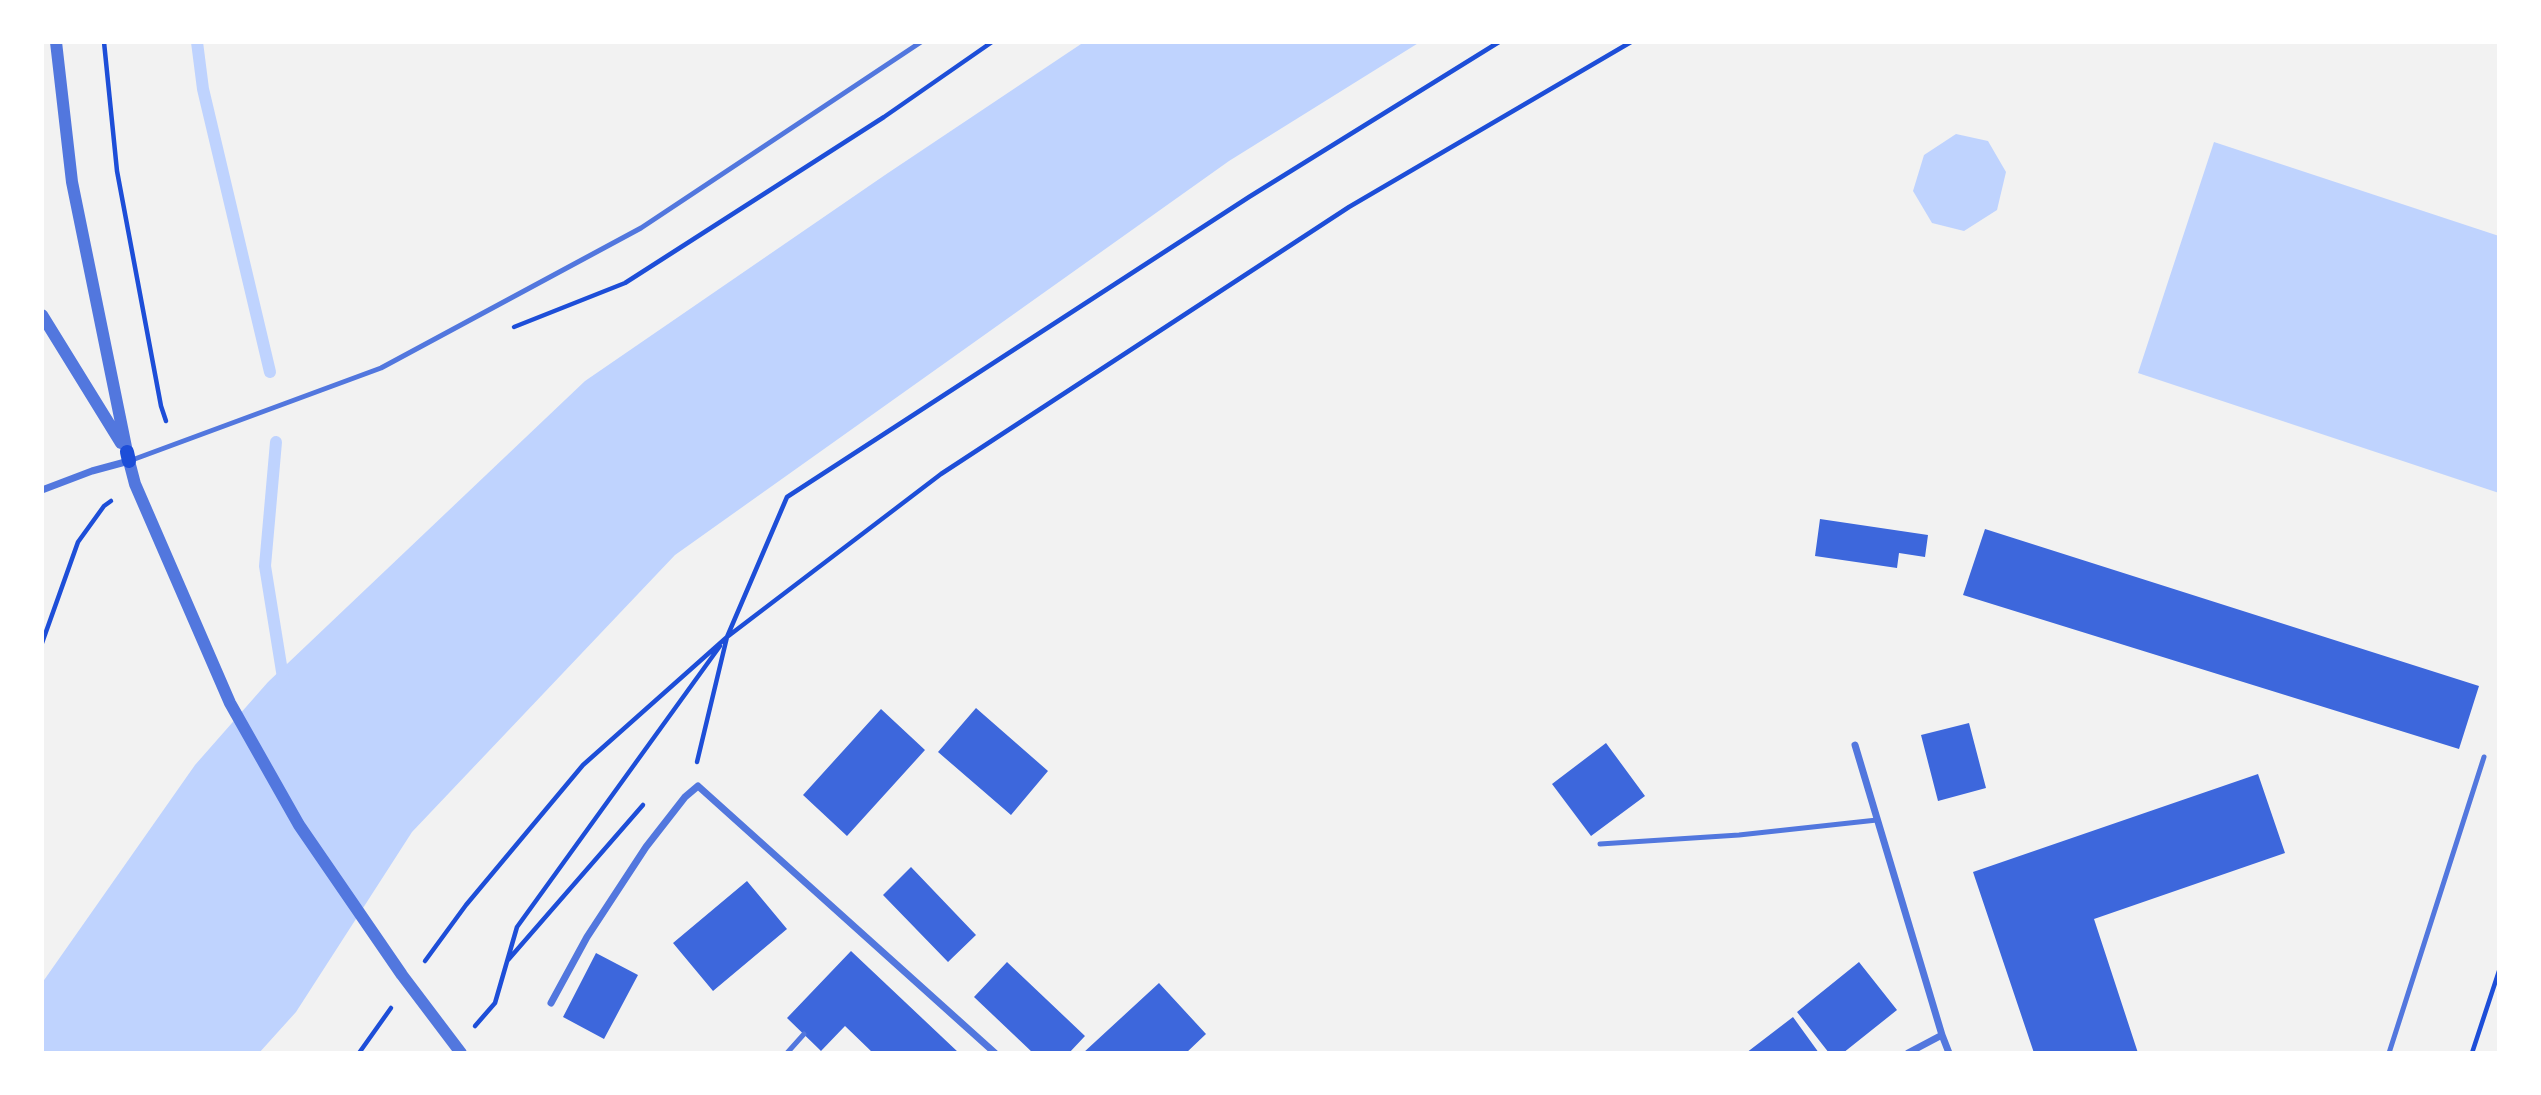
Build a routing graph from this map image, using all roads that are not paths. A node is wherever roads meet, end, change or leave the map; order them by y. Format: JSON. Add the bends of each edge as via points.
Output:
{"nodes":[{"id":1,"x":57,"y":42,"type":"edge"},
{"id":2,"x":921,"y":42,"type":"edge"},
{"id":3,"x":42,"y":315,"type":"edge"},
{"id":4,"x":128,"y":457,"type":"junction"},
{"id":5,"x":42,"y":489,"type":"edge"},
{"id":6,"x":1855,"y":746,"type":"dead end"},
{"id":7,"x":2484,"y":757,"type":"dead end"},
{"id":8,"x":1877,"y":820,"type":"junction"},
{"id":9,"x":1600,"y":844,"type":"dead end"},
{"id":10,"x":551,"y":1003,"type":"dead end"},
{"id":11,"x":804,"y":1034,"type":"dead end"},
{"id":12,"x":1942,"y":1035,"type":"junction"},
{"id":13,"x":458,"y":1050,"type":"edge"},
{"id":14,"x":787,"y":1053,"type":"edge"},
{"id":15,"x":995,"y":1053,"type":"edge"},
{"id":16,"x":1908,"y":1053,"type":"edge"},
{"id":17,"x":1950,"y":1053,"type":"edge"},
{"id":18,"x":2389,"y":1053,"type":"edge"}],
"edges":[{"from":1,"to":4,"type":"street","via":[[72,182]]},
{"from":2,"to":4,"type":"lane","via":[[641,228],[381,368]]},
{"from":3,"to":4,"type":"street"},
{"from":4,"to":5,"type":"street"},
{"from":4,"to":13,"type":"street","via":[[135,484],[230,703],[299,825]]},
{"from":6,"to":8,"type":"street"},
{"from":7,"to":18,"type":"lane"},
{"from":8,"to":9,"type":"lane"},
{"from":8,"to":12,"type":"street"},
{"from":10,"to":15,"type":"street","via":[[587,937],[646,847],[698,786]]},
{"from":11,"to":14,"type":"lane"},
{"from":12,"to":16,"type":"street"},
{"from":12,"to":17,"type":"street"}]}
